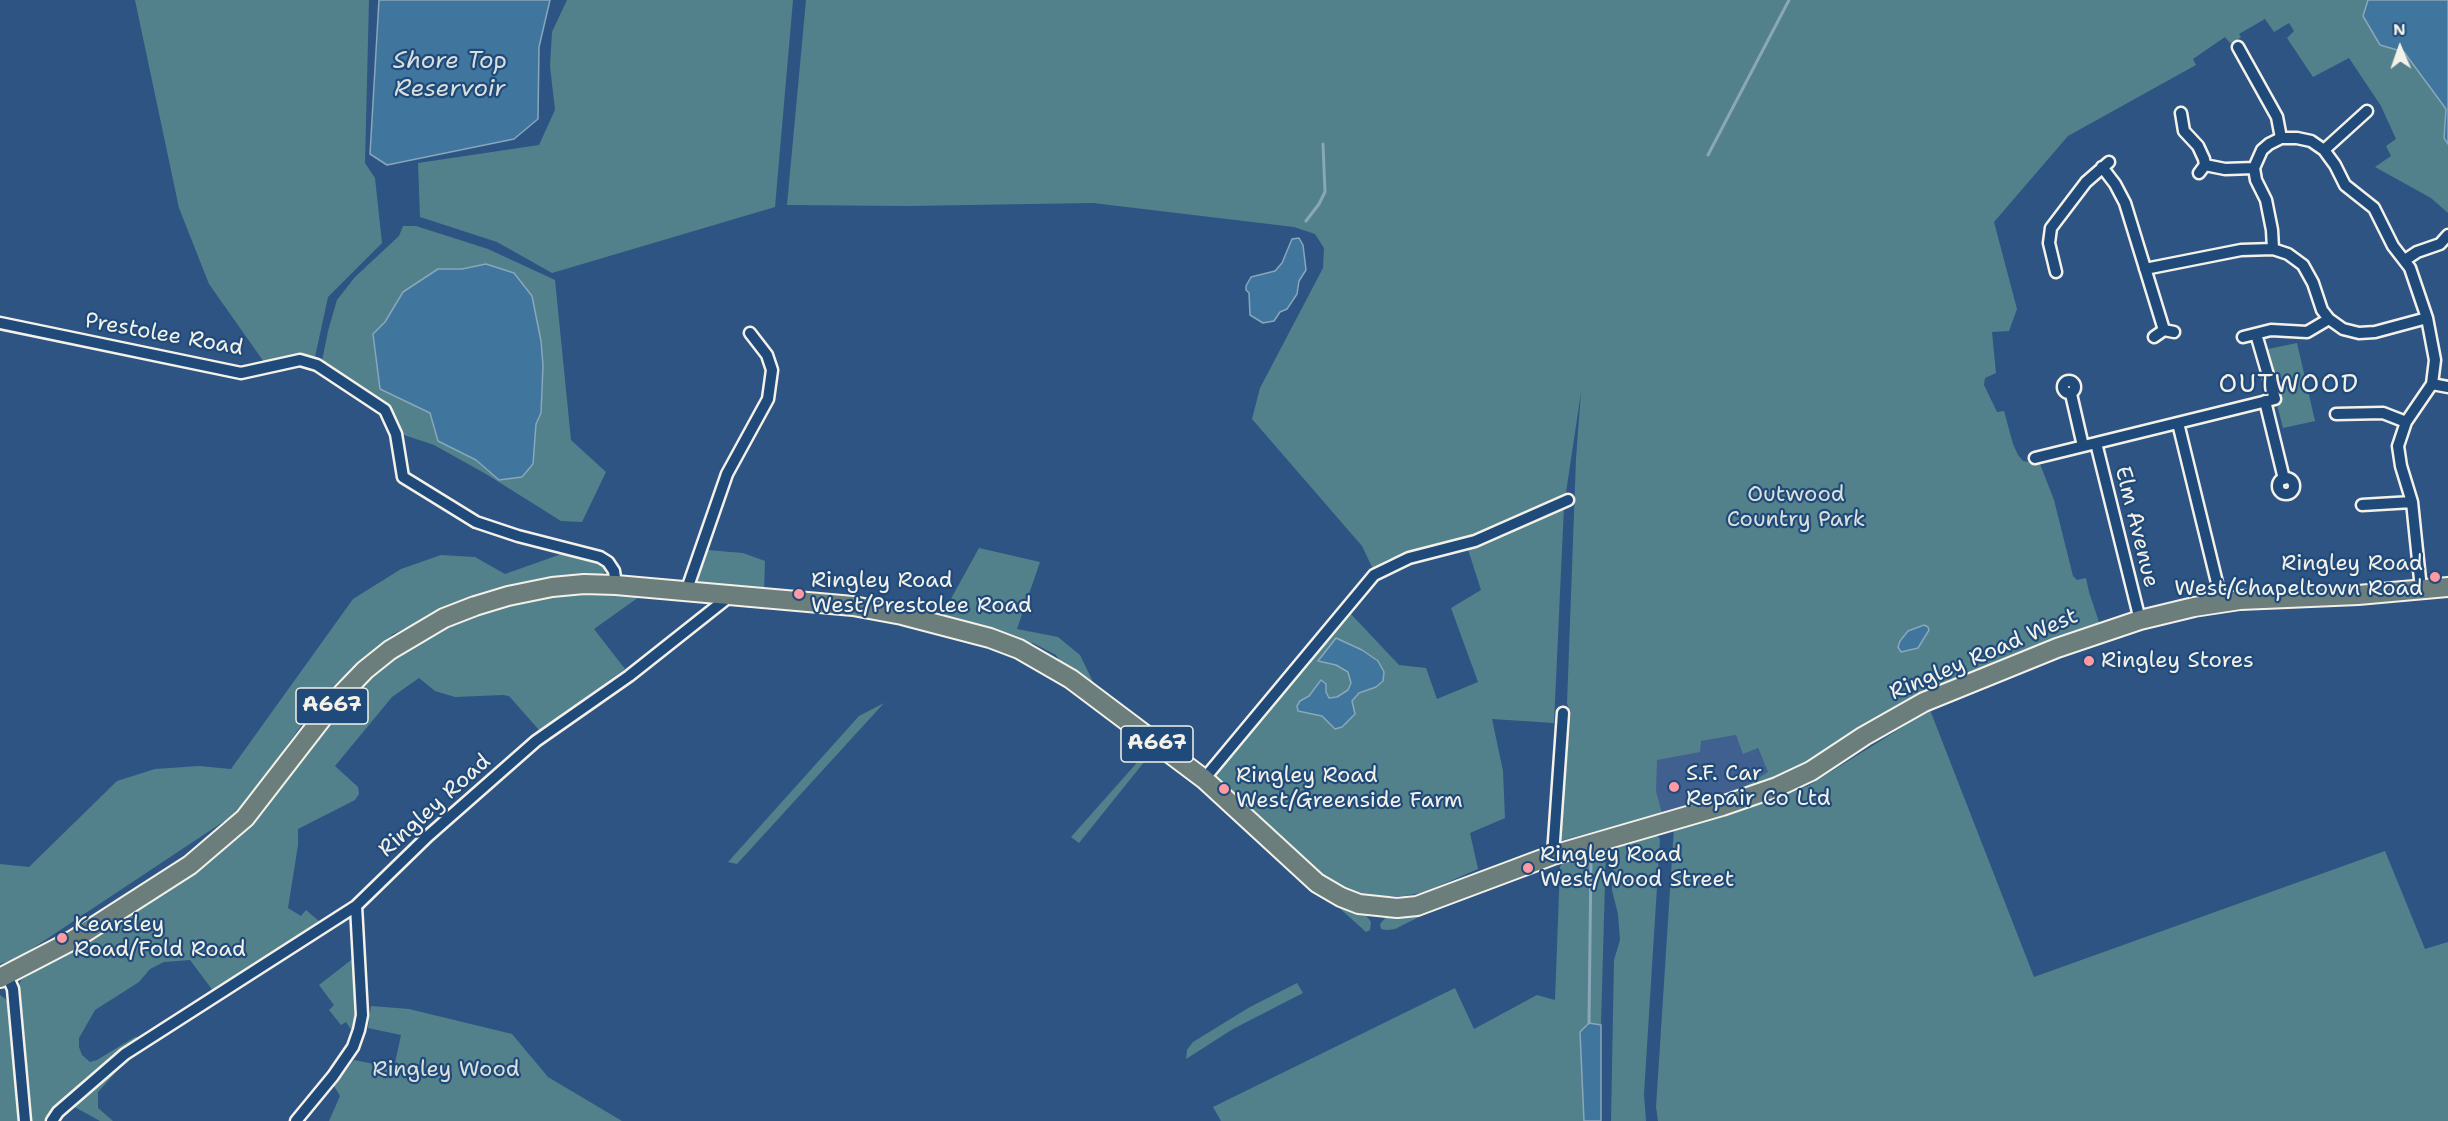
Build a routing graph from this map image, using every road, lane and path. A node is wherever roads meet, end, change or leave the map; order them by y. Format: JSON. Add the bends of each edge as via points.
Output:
{"nodes":[{"id":1,"x":2238,"y":47,"type":"dead end"},
{"id":2,"x":2367,"y":109,"type":"dead end"},
{"id":3,"x":2181,"y":113,"type":"dead end"},
{"id":4,"x":2281,"y":138,"type":"junction"},
{"id":5,"x":2324,"y":150,"type":"junction"},
{"id":6,"x":2254,"y":168,"type":"junction"},
{"id":7,"x":2447,"y":239,"type":"edge"},
{"id":8,"x":2273,"y":249,"type":"junction"},
{"id":9,"x":2405,"y":260,"type":"junction"},
{"id":10,"x":2145,"y":269,"type":"junction"},
{"id":11,"x":2056,"y":272,"type":"dead end"},
{"id":12,"x":2427,"y":318,"type":"junction"},
{"id":13,"x":2329,"y":319,"type":"junction"},
{"id":14,"x":0,"y":323,"type":"edge"},
{"id":15,"x":750,"y":333,"type":"dead end"},
{"id":16,"x":2256,"y":334,"type":"junction"},
{"id":17,"x":2154,"y":337,"type":"dead end"},
{"id":18,"x":2242,"y":337,"type":"dead end"},
{"id":19,"x":2432,"y":384,"type":"junction"},
{"id":20,"x":2448,"y":387,"type":"edge"},
{"id":21,"x":2071,"y":394,"type":"dead end"},
{"id":22,"x":2270,"y":400,"type":"junction"},
{"id":23,"x":2336,"y":414,"type":"dead end"},
{"id":24,"x":2406,"y":422,"type":"junction"},
{"id":25,"x":2178,"y":423,"type":"junction"},
{"id":26,"x":2096,"y":443,"type":"junction"},
{"id":27,"x":2083,"y":446,"type":"junction"},
{"id":28,"x":2035,"y":458,"type":"dead end"},
{"id":29,"x":2284,"y":479,"type":"dead end"},
{"id":30,"x":1568,"y":500,"type":"dead end"},
{"id":31,"x":2412,"y":502,"type":"junction"},
{"id":32,"x":2362,"y":505,"type":"dead end"},
{"id":33,"x":616,"y":585,"type":"junction"},
{"id":34,"x":2448,"y":587,"type":"edge"},
{"id":35,"x":2421,"y":589,"type":"junction"},
{"id":36,"x":686,"y":592,"type":"junction"},
{"id":37,"x":730,"y":596,"type":"junction"},
{"id":38,"x":2222,"y":603,"type":"junction"},
{"id":39,"x":2140,"y":620,"type":"junction"},
{"id":40,"x":1563,"y":713,"type":"dead end"},
{"id":41,"x":1204,"y":779,"type":"junction"},
{"id":42,"x":1553,"y":855,"type":"junction"},
{"id":43,"x":356,"y":906,"type":"junction"},
{"id":44,"x":3,"y":977,"type":"edge"},
{"id":45,"x":25,"y":1121,"type":"edge"},
{"id":46,"x":52,"y":1121,"type":"edge"},
{"id":47,"x":296,"y":1121,"type":"edge"}],
"edges":[{"from":1,"to":4,"type":"street","via":[[2249,56],[2277,117]]},
{"from":2,"to":5,"type":"street"},
{"from":3,"to":6,"type":"street","via":[[2178,128],[2198,146],[2202,169]]},
{"from":4,"to":5,"type":"street","via":[[2305,139]]},
{"from":4,"to":6,"type":"street","via":[[2262,150]]},
{"from":5,"to":9,"type":"street","via":[[2345,185],[2374,208],[2392,246]]},
{"from":6,"to":8,"type":"street","via":[[2266,200]]},
{"from":7,"to":9,"type":"street"},
{"from":8,"to":10,"type":"street","via":[[2241,250]]},
{"from":8,"to":13,"type":"street","via":[[2303,265]]},
{"from":9,"to":12,"type":"street"},
{"from":10,"to":11,"type":"street","via":[[2125,203],[2106,165],[2086,182],[2045,234]]},
{"from":10,"to":17,"type":"street","via":[[2169,331]]},
{"from":12,"to":13,"type":"street","via":[[2367,333],[2343,329]]},
{"from":12,"to":19,"type":"street","via":[[2435,360]]},
{"from":13,"to":16,"type":"street","via":[[2307,332],[2279,330]]},
{"from":14,"to":33,"type":"street","name":"Prestolee Road","via":[[241,373],[300,360],[317,364],[385,410],[396,434],[403,477],[476,522],[518,537],[600,557],[614,572]]},
{"from":15,"to":36,"type":"street","via":[[767,355],[772,370],[768,399],[727,474]]},
{"from":16,"to":18,"type":"street"},
{"from":16,"to":22,"type":"street"},
{"from":19,"to":20,"type":"street"},
{"from":19,"to":24,"type":"street"},
{"from":21,"to":27,"type":"street"},
{"from":22,"to":25,"type":"street"},
{"from":22,"to":29,"type":"street"},
{"from":23,"to":24,"type":"street","via":[[2353,418],[2384,413]]},
{"from":24,"to":31,"type":"street","via":[[2399,455]]},
{"from":25,"to":26,"type":"street"},
{"from":25,"to":38,"type":"street"},
{"from":26,"to":27,"type":"street"},
{"from":26,"to":39,"type":"street","name":"Elm Avenue"},
{"from":27,"to":28,"type":"street"},
{"from":30,"to":41,"type":"street","via":[[1475,541],[1409,558],[1374,576]]},
{"from":31,"to":32,"type":"street","via":[[2376,500]]},
{"from":31,"to":35,"type":"street"},
{"from":33,"to":36,"type":"main road","number":"A667"},
{"from":33,"to":44,"type":"main road","number":"A667","via":[[552,587],[508,596],[444,618],[390,650],[337,699],[245,818],[190,865],[73,940]]},
{"from":34,"to":35,"type":"main road","name":"Ringley Road West","number":"A667"},
{"from":35,"to":38,"type":"main road","name":"Ringley Road West","number":"A667"},
{"from":36,"to":37,"type":"main road","number":"A667"},
{"from":37,"to":41,"type":"main road","name":"Ringley Road West","number":"A667","via":[[853,606],[929,621],[1010,645],[1071,679]]},
{"from":37,"to":43,"type":"street","name":"Ringley Road","via":[[629,676],[536,741]]},
{"from":38,"to":39,"type":"main road","name":"Ringley Road West","number":"A667"},
{"from":39,"to":42,"type":"main road","name":"Ringley Road West","number":"A667","via":[[2057,648],[1924,702],[1811,771],[1777,787]]},
{"from":40,"to":42,"type":"street"},
{"from":41,"to":42,"type":"main road","name":"Ringley Road West","number":"A667","via":[[1317,883],[1359,903],[1378,907],[1417,906]]},
{"from":43,"to":46,"type":"street","name":"Ringley Road","via":[[125,1054]]},
{"from":43,"to":47,"type":"street","via":[[362,1015],[359,1030],[353,1047],[333,1076]]},
{"from":44,"to":45,"type":"street","via":[[13,989]]}]}
